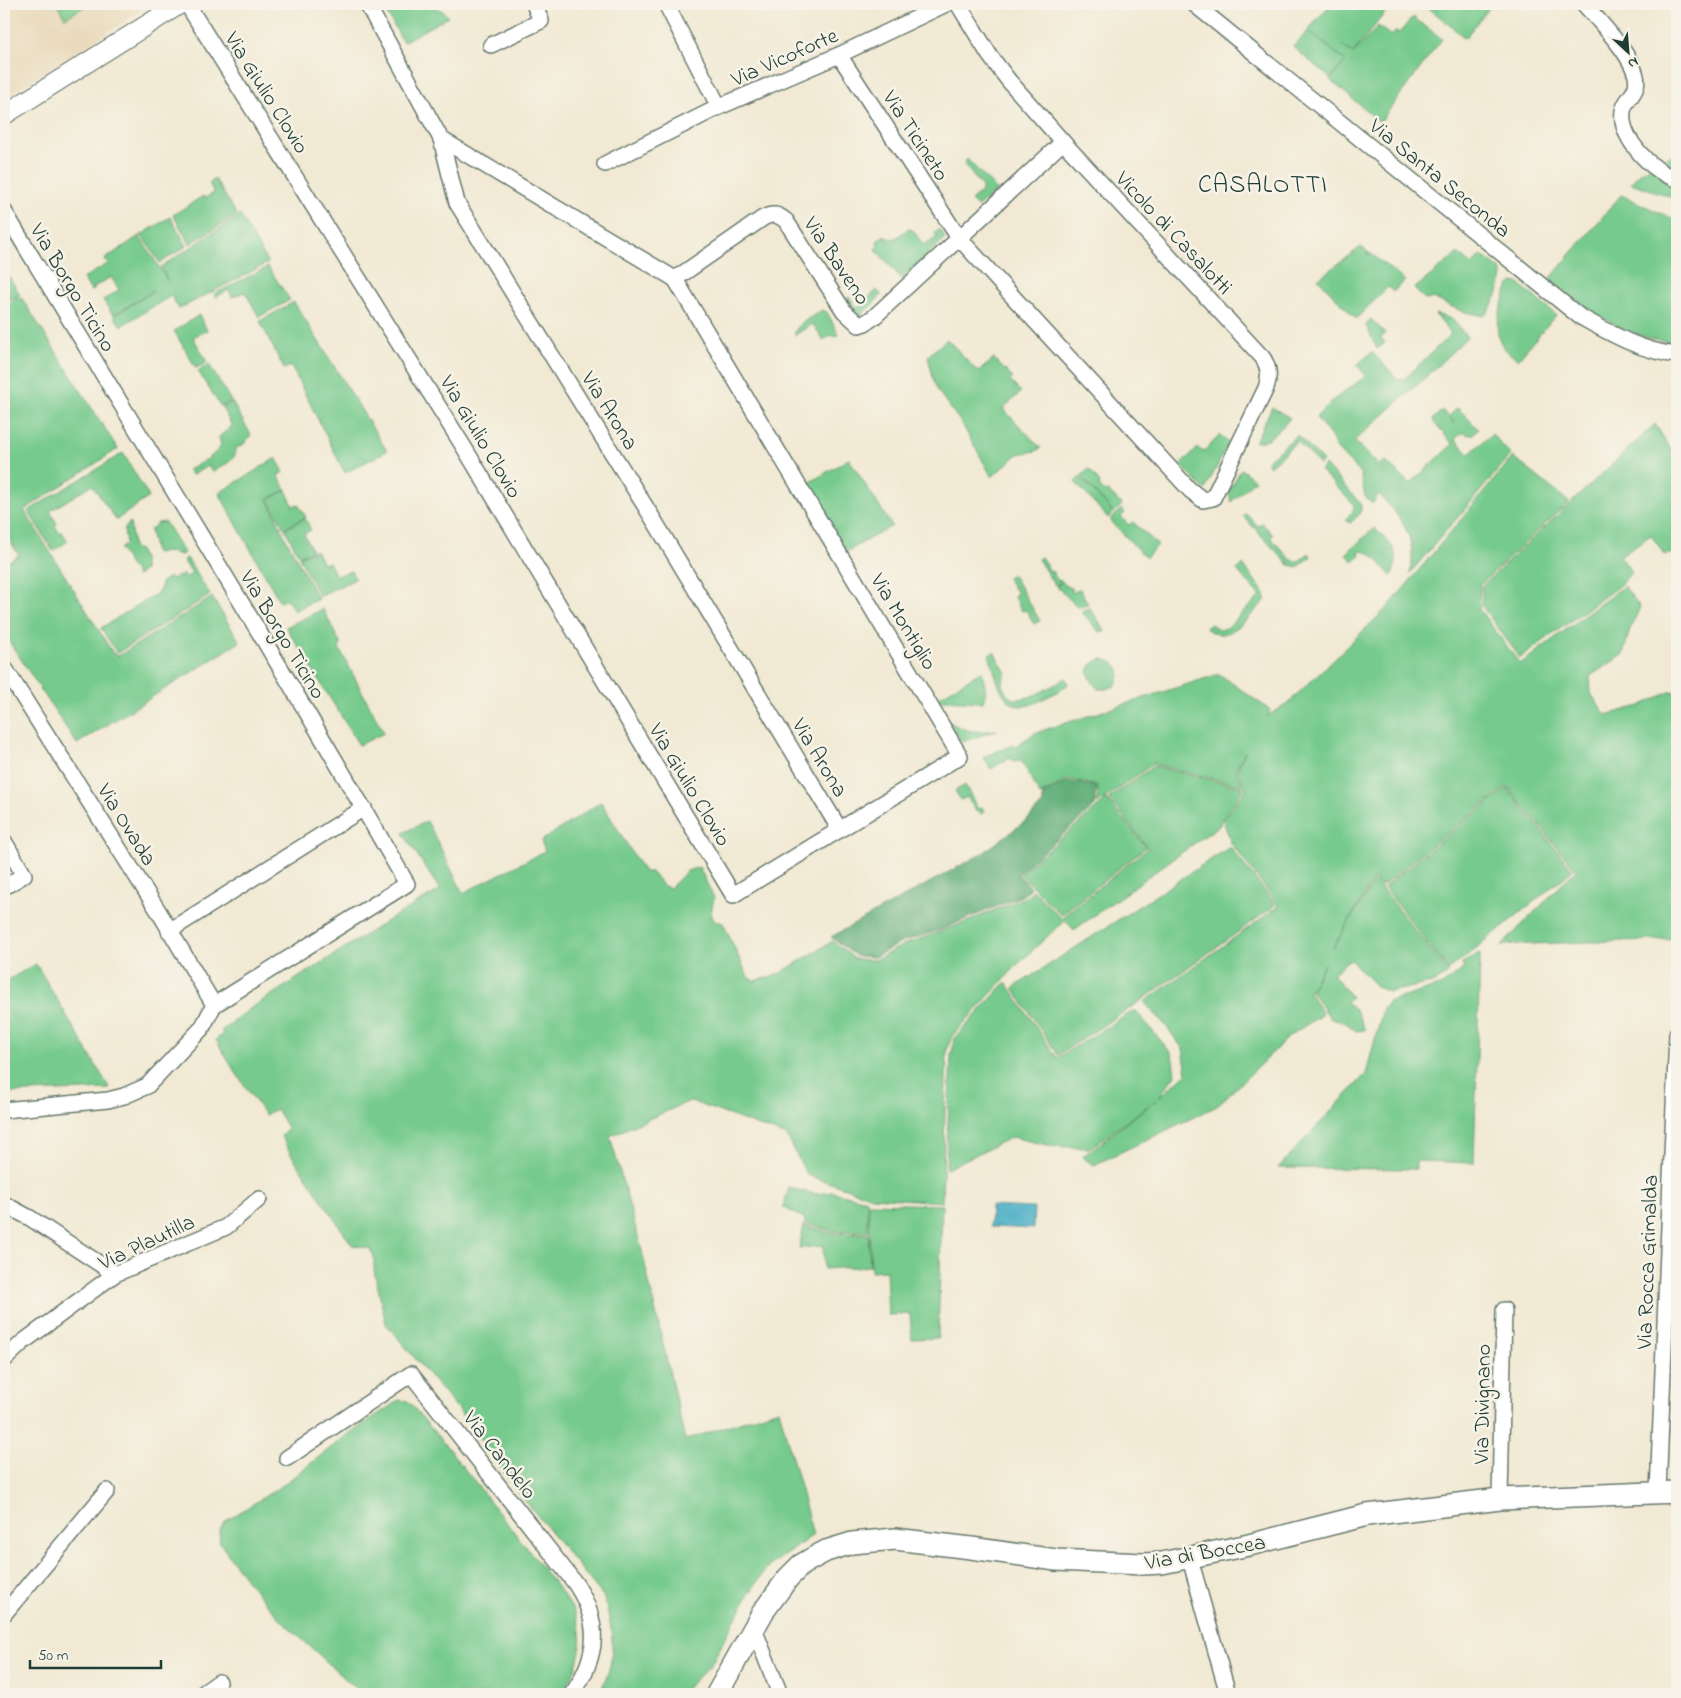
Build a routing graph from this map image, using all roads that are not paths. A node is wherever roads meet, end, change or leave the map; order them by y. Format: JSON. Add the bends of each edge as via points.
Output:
{"nodes":[{"id":1,"x":180,"y":4,"type":"edge"},
{"id":2,"x":187,"y":4,"type":"edge"},
{"id":3,"x":367,"y":4,"type":"edge"},
{"id":4,"x":534,"y":4,"type":"edge"},
{"id":5,"x":666,"y":4,"type":"edge"},
{"id":6,"x":946,"y":4,"type":"edge"},
{"id":7,"x":958,"y":4,"type":"edge"},
{"id":8,"x":1194,"y":4,"type":"edge"},
{"id":9,"x":1584,"y":4,"type":"edge"},
{"id":10,"x":491,"y":45,"type":"dead end"},
{"id":11,"x":839,"y":54,"type":"junction"},
{"id":12,"x":719,"y":107,"type":"junction"},
{"id":13,"x":4,"y":115,"type":"edge"},
{"id":14,"x":441,"y":139,"type":"junction"},
{"id":15,"x":1063,"y":142,"type":"junction"},
{"id":16,"x":606,"y":164,"type":"dead end"},
{"id":17,"x":1677,"y":179,"type":"edge"},
{"id":18,"x":4,"y":211,"type":"edge"},
{"id":19,"x":959,"y":238,"type":"junction"},
{"id":20,"x":675,"y":279,"type":"junction"},
{"id":21,"x":1677,"y":355,"type":"edge"},
{"id":22,"x":4,"y":668,"type":"edge"},
{"id":23,"x":364,"y":808,"type":"junction"},
{"id":24,"x":840,"y":830,"type":"junction"},
{"id":25,"x":4,"y":841,"type":"edge"},
{"id":26,"x":4,"y":887,"type":"edge"},
{"id":27,"x":733,"y":895,"type":"joint"},
{"id":28,"x":169,"y":931,"type":"junction"},
{"id":29,"x":214,"y":1005,"type":"junction"},
{"id":30,"x":1677,"y":1034,"type":"edge"},
{"id":31,"x":4,"y":1110,"type":"edge"},
{"id":32,"x":259,"y":1200,"type":"dead end"},
{"id":33,"x":4,"y":1204,"type":"edge"},
{"id":34,"x":115,"y":1274,"type":"junction"},
{"id":35,"x":1504,"y":1310,"type":"dead end"},
{"id":36,"x":4,"y":1360,"type":"edge"},
{"id":37,"x":287,"y":1458,"type":"dead end"},
{"id":38,"x":107,"y":1491,"type":"dead end"},
{"id":39,"x":1668,"y":1492,"type":"edge"},
{"id":40,"x":1500,"y":1499,"type":"junction"},
{"id":41,"x":1190,"y":1559,"type":"junction"},
{"id":42,"x":4,"y":1614,"type":"edge"},
{"id":43,"x":754,"y":1629,"type":"junction"},
{"id":44,"x":219,"y":1682,"type":"dead end"},
{"id":45,"x":202,"y":1694,"type":"edge"},
{"id":46,"x":572,"y":1694,"type":"edge"},
{"id":47,"x":717,"y":1694,"type":"edge"},
{"id":48,"x":780,"y":1694,"type":"edge"},
{"id":49,"x":1228,"y":1694,"type":"edge"}],
"edges":[{"from":1,"to":13,"type":"street"},
{"from":2,"to":27,"type":"street","name":"Via Giulio Clovio","via":[[465,449]]},
{"from":3,"to":14,"type":"street","name":"Via Arona"},
{"from":4,"to":10,"type":"street","via":[[541,21]]},
{"from":5,"to":12,"type":"street","name":"Via Vicoforte"},
{"from":6,"to":11,"type":"street","name":"Via Vicoforte"},
{"from":7,"to":15,"type":"street","name":"Vicolo di Casalotti","via":[[1000,70]]},
{"from":8,"to":21,"type":"street","name":"Via Santa Seconda","via":[[1579,316],[1631,344]]},
{"from":9,"to":17,"type":"street","via":[[1612,37],[1636,77],[1635,92],[1623,110],[1624,129],[1653,166]]},
{"from":11,"to":12,"type":"street","name":"Via Vicoforte"},
{"from":11,"to":19,"type":"street","name":"Via Ticineto"},
{"from":12,"to":16,"type":"street","name":"Via Vicoforte"},
{"from":14,"to":20,"type":"street"},
{"from":14,"to":24,"type":"street","name":"Via Arona","via":[[458,202]]},
{"from":15,"to":19,"type":"street"},
{"from":15,"to":19,"type":"street","name":"Vicolo di Casalotti","via":[[1268,368],[1266,388],[1212,498],[1203,500],[1190,490]]},
{"from":18,"to":23,"type":"street","name":"Via Borgo Ticino"},
{"from":19,"to":20,"type":"street","name":"Via Baveno","via":[[874,317],[859,325],[844,311],[786,221],[777,214],[762,218]]},
{"from":20,"to":24,"type":"street","name":"Via Montiglio","via":[[960,756]]},
{"from":22,"to":28,"type":"street","name":"Via Ovada"},
{"from":23,"to":28,"type":"street"},
{"from":23,"to":29,"type":"street","name":"Via Borgo Ticino","via":[[407,884]]},
{"from":24,"to":27,"type":"street","name":"Via Montiglio"},
{"from":25,"to":26,"type":"street","via":[[24,875]]},
{"from":28,"to":29,"type":"street","name":"Via Ovada"},
{"from":29,"to":31,"type":"street","via":[[202,1028],[141,1090],[108,1100]]},
{"from":30,"to":39,"type":"street","name":"Via Rocca Grimalda"},
{"from":32,"to":34,"type":"street","name":"Via Plautilla","via":[[226,1228]]},
{"from":33,"to":34,"type":"street"},
{"from":34,"to":36,"type":"street","name":"Via Plautilla","via":[[23,1342]]},
{"from":35,"to":40,"type":"street","name":"Via Divignano"},
{"from":37,"to":46,"type":"street","name":"Via Candelo","via":[[411,1374],[586,1601],[593,1624],[593,1647],[586,1669]]},
{"from":38,"to":42,"type":"street"},
{"from":39,"to":40,"type":"main road","name":"Via di Boccea"},
{"from":40,"to":41,"type":"main road","name":"Via di Boccea","via":[[1367,1515]]},
{"from":41,"to":43,"type":"main road","name":"Via di Boccea","via":[[1143,1564],[1056,1560],[895,1540],[861,1541],[826,1552],[801,1565],[775,1594]]},
{"from":41,"to":49,"type":"street"},
{"from":43,"to":47,"type":"main road","name":"Via di Boccea"},
{"from":43,"to":48,"type":"street"},
{"from":44,"to":45,"type":"street"}]}
